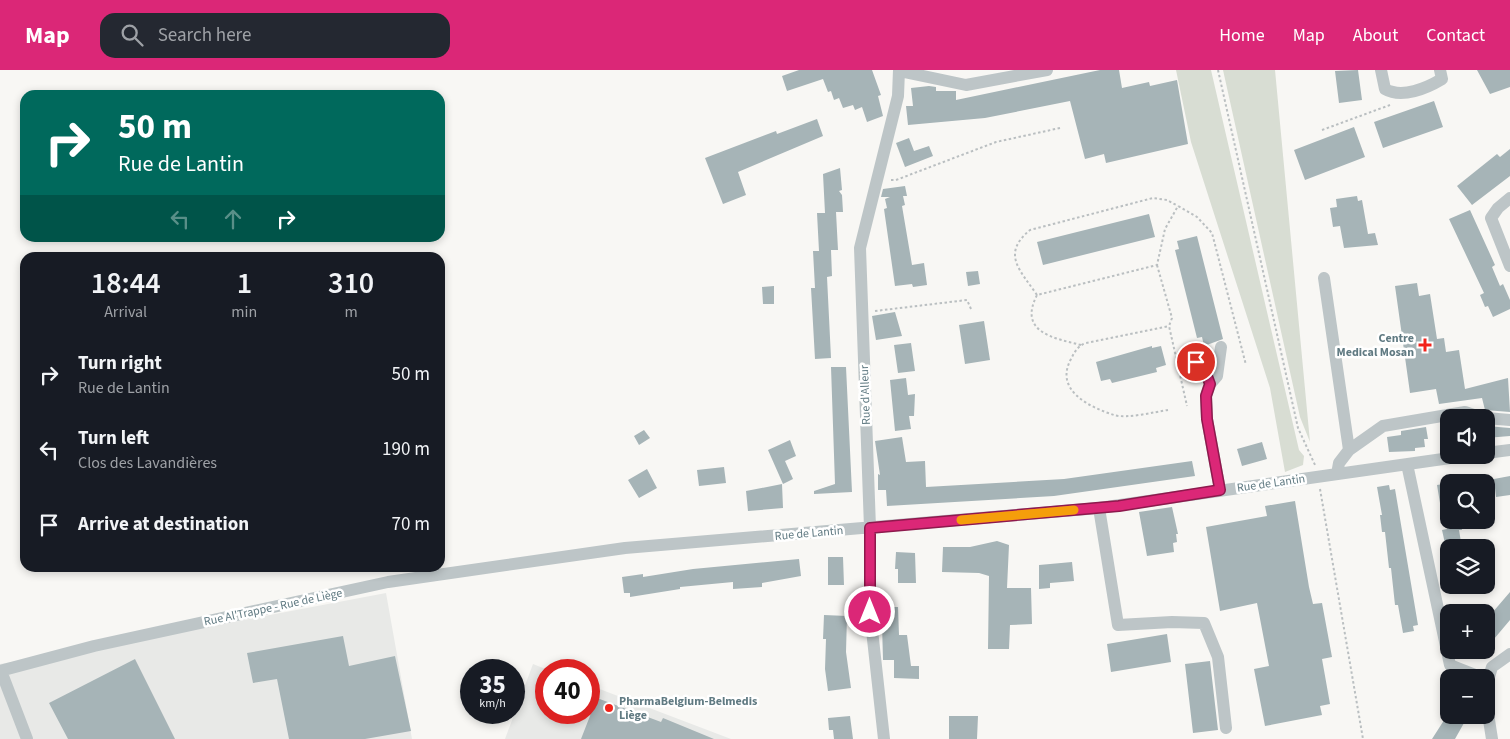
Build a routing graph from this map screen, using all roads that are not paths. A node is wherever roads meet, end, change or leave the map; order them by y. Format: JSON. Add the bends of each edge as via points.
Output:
{"nodes":[{"id":1,"x":899,"y":70,"type":"edge"},
{"id":2,"x":1046,"y":70,"type":"edge"},
{"id":3,"x":1381,"y":70,"type":"edge"},
{"id":4,"x":1440,"y":70,"type":"edge"},
{"id":5,"x":1510,"y":198,"type":"edge"},
{"id":6,"x":1510,"y":266,"type":"edge"},
{"id":7,"x":1324,"y":278,"type":"dead end"},
{"id":8,"x":1221,"y":347,"type":"dead end"},
{"id":9,"x":1196,"y":362,"type":"dead end"},
{"id":10,"x":1210,"y":384,"type":"junction"},
{"id":11,"x":1440,"y":416,"type":"edge"},
{"id":12,"x":1495,"y":419,"type":"edge"},
{"id":13,"x":1510,"y":420,"type":"edge"},
{"id":14,"x":1349,"y":450,"type":"junction"},
{"id":15,"x":1510,"y":450,"type":"edge"},
{"id":16,"x":1495,"y":452,"type":"edge"},
{"id":17,"x":1440,"y":459,"type":"edge"},
{"id":18,"x":1407,"y":464,"type":"junction"},
{"id":19,"x":1336,"y":474,"type":"junction"},
{"id":20,"x":1220,"y":490,"type":"junction"},
{"id":21,"x":1099,"y":508,"type":"junction"},
{"id":22,"x":870,"y":528,"type":"junction"},
{"id":23,"x":548,"y":558,"type":"joint"},
{"id":24,"x":1510,"y":654,"type":"edge"},
{"id":25,"x":1457,"y":669,"type":"edge"},
{"id":26,"x":1491,"y":669,"type":"edge"},
{"id":27,"x":1,"y":671,"type":"edge"},
{"id":28,"x":1490,"y":724,"type":"edge"},
{"id":29,"x":1226,"y":728,"type":"dead end"},
{"id":30,"x":27,"y":739,"type":"edge"},
{"id":31,"x":884,"y":739,"type":"edge"},
{"id":32,"x":1492,"y":739,"type":"edge"}],
"edges":[{"from":1,"to":2,"type":"street","via":[[966,85]]},
{"from":1,"to":22,"type":"street","name":"Rue d'Alleur","via":[[898,96],[860,248]]},
{"from":3,"to":4,"type":"street","via":[[1385,89],[1393,94],[1426,89],[1442,79]]},
{"from":5,"to":6,"type":"street","via":[[1491,218]]},
{"from":7,"to":14,"type":"street"},
{"from":8,"to":10,"type":"street","via":[[1217,376]]},
{"from":9,"to":10,"type":"street","via":[[1204,368]]},
{"from":10,"to":20,"type":"street","via":[[1206,396],[1207,419]]},
{"from":11,"to":14,"type":"street","via":[[1383,426]]},
{"from":12,"to":13,"type":"street"},
{"from":14,"to":19,"type":"street","via":[[1339,463]]},
{"from":15,"to":16,"type":"street"},
{"from":17,"to":18,"type":"street","name":"Rue de Lantin"},
{"from":18,"to":19,"type":"street","name":"Rue de Lantin"},
{"from":18,"to":25,"type":"street","via":[[1450,666]]},
{"from":19,"to":20,"type":"street","name":"Rue de Lantin"},
{"from":20,"to":21,"type":"street","name":"Rue de Lantin"},
{"from":21,"to":22,"type":"street","name":"Rue de Lantin"},
{"from":21,"to":29,"type":"street","via":[[1118,625],[1204,623],[1218,657]]},
{"from":22,"to":23,"type":"street","name":"Rue de Lantin","via":[[625,548]]},
{"from":22,"to":31,"type":"street","name":"Rue d'Alleur","via":[[870,612]]},
{"from":23,"to":27,"type":"street","name":"Rue Al'Trappe - Rue de Liège","via":[[388,582],[94,646]]},
{"from":24,"to":26,"type":"street"},
{"from":27,"to":30,"type":"street"},
{"from":28,"to":32,"type":"street"}]}
